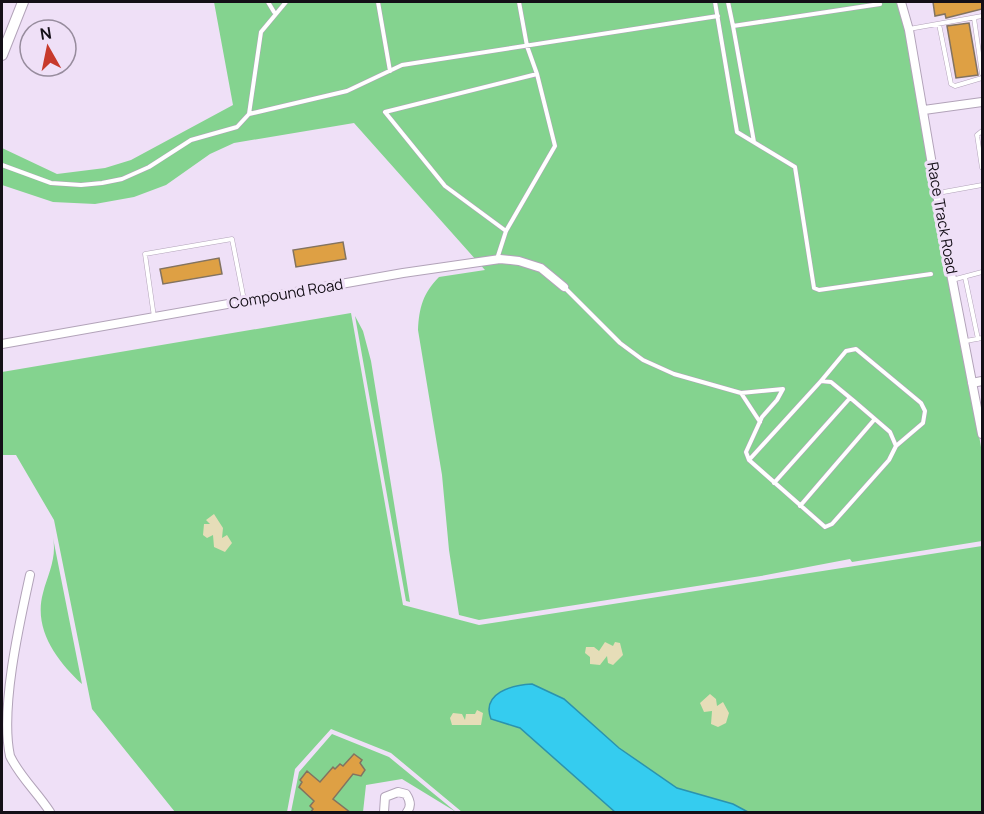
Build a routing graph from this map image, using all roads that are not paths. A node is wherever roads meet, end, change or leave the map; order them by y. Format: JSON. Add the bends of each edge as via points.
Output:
{"nodes":[{"id":1,"x":23,"y":2,"type":"edge"},
{"id":2,"x":268,"y":2,"type":"edge"},
{"id":3,"x":286,"y":2,"type":"edge"},
{"id":4,"x":378,"y":2,"type":"edge"},
{"id":5,"x":519,"y":2,"type":"edge"},
{"id":6,"x":715,"y":2,"type":"edge"},
{"id":7,"x":728,"y":2,"type":"edge"},
{"id":8,"x":902,"y":2,"type":"edge"},
{"id":9,"x":880,"y":4,"type":"dead end"},
{"id":10,"x":274,"y":12,"type":"junction"},
{"id":11,"x":718,"y":16,"type":"junction"},
{"id":12,"x":982,"y":16,"type":"edge"},
{"id":13,"x":974,"y":18,"type":"junction"},
{"id":14,"x":939,"y":24,"type":"junction"},
{"id":15,"x":733,"y":26,"type":"junction"},
{"id":16,"x":909,"y":30,"type":"junction"},
{"id":17,"x":527,"y":46,"type":"junction"},
{"id":18,"x":2,"y":55,"type":"edge"},
{"id":19,"x":390,"y":71,"type":"junction"},
{"id":20,"x":537,"y":74,"type":"junction"},
{"id":21,"x":982,"y":76,"type":"edge"},
{"id":22,"x":982,"y":102,"type":"edge"},
{"id":23,"x":924,"y":110,"type":"junction"},
{"id":24,"x":249,"y":114,"type":"junction"},
{"id":25,"x":982,"y":131,"type":"edge"},
{"id":26,"x":754,"y":142,"type":"junction"},
{"id":27,"x":2,"y":165,"type":"edge"},
{"id":28,"x":982,"y":168,"type":"edge"},
{"id":29,"x":982,"y":185,"type":"edge"},
{"id":30,"x":937,"y":193,"type":"junction"},
{"id":31,"x":506,"y":231,"type":"junction"},
{"id":32,"x":496,"y":259,"type":"junction"},
{"id":33,"x":982,"y":272,"type":"edge"},
{"id":34,"x":931,"y":274,"type":"dead end"},
{"id":35,"x":965,"y":277,"type":"junction"},
{"id":36,"x":952,"y":280,"type":"junction"},
{"id":37,"x":564,"y":287,"type":"joint"},
{"id":38,"x":244,"y":301,"type":"junction"},
{"id":39,"x":154,"y":317,"type":"junction"},
{"id":40,"x":980,"y":338,"type":"edge"},
{"id":41,"x":963,"y":341,"type":"junction"},
{"id":42,"x":2,"y":344,"type":"edge"},
{"id":43,"x":821,"y":381,"type":"junction"},
{"id":44,"x":982,"y":381,"type":"edge"},
{"id":45,"x":972,"y":383,"type":"junction"},
{"id":46,"x":741,"y":393,"type":"junction"},
{"id":47,"x":850,"y":398,"type":"junction"},
{"id":48,"x":874,"y":420,"type":"junction"},
{"id":49,"x":760,"y":422,"type":"junction"},
{"id":50,"x":982,"y":434,"type":"edge"},
{"id":51,"x":896,"y":446,"type":"junction"},
{"id":52,"x":749,"y":460,"type":"junction"},
{"id":53,"x":774,"y":483,"type":"junction"},
{"id":54,"x":800,"y":507,"type":"junction"},
{"id":55,"x":30,"y":575,"type":"dead end"},
{"id":56,"x":50,"y":813,"type":"edge"},
{"id":57,"x":384,"y":813,"type":"edge"},
{"id":58,"x":407,"y":813,"type":"edge"}],
"edges":[{"from":1,"to":18,"type":"street"},
{"from":2,"to":10,"type":"lane"},
{"from":3,"to":10,"type":"lane"},
{"from":4,"to":19,"type":"lane"},
{"from":5,"to":17,"type":"lane"},
{"from":6,"to":11,"type":"lane"},
{"from":7,"to":15,"type":"lane"},
{"from":8,"to":16,"type":"street","name":"Race Track Road"},
{"from":9,"to":15,"type":"lane"},
{"from":10,"to":24,"type":"lane","via":[[261,32],[256,50]]},
{"from":11,"to":17,"type":"lane"},
{"from":11,"to":26,"type":"lane","via":[[737,132]]},
{"from":12,"to":13,"type":"lane"},
{"from":13,"to":14,"type":"lane"},
{"from":13,"to":21,"type":"lane"},
{"from":14,"to":16,"type":"lane"},
{"from":14,"to":21,"type":"lane","via":[[951,84]]},
{"from":15,"to":26,"type":"lane"},
{"from":16,"to":23,"type":"street","name":"Race Track Road"},
{"from":17,"to":19,"type":"lane","via":[[402,65]]},
{"from":17,"to":20,"type":"lane"},
{"from":19,"to":24,"type":"lane","via":[[347,91]]},
{"from":20,"to":31,"type":"lane","via":[[555,146]]},
{"from":20,"to":31,"type":"lane","via":[[385,112],[445,186]]},
{"from":22,"to":23,"type":"street"},
{"from":23,"to":30,"type":"street","name":"Race Track Road"},
{"from":24,"to":27,"type":"lane","via":[[237,127],[191,140],[122,179],[81,185],[51,183]]},
{"from":25,"to":28,"type":"lane","via":[[977,135]]},
{"from":26,"to":34,"type":"lane","via":[[795,167],[814,288]]},
{"from":29,"to":30,"type":"lane"},
{"from":30,"to":36,"type":"street","name":"Race Track Road"},
{"from":31,"to":32,"type":"lane"},
{"from":32,"to":37,"type":"street","name":"Compound Road","via":[[541,268]]},
{"from":32,"to":38,"type":"street","name":"Compound Road"},
{"from":33,"to":35,"type":"lane"},
{"from":35,"to":36,"type":"lane"},
{"from":35,"to":40,"type":"lane"},
{"from":36,"to":41,"type":"street","name":"Race Track Road"},
{"from":37,"to":46,"type":"lane","via":[[620,343],[643,360],[674,374]]},
{"from":38,"to":39,"type":"street","name":"Compound Road"},
{"from":38,"to":39,"type":"lane","via":[[232,239],[156,252],[145,254]]},
{"from":39,"to":42,"type":"street","name":"Compound Road"},
{"from":40,"to":41,"type":"lane"},
{"from":41,"to":45,"type":"street","name":"Race Track Road"},
{"from":43,"to":47,"type":"lane","via":[[831,382]]},
{"from":43,"to":51,"type":"lane","via":[[846,351],[856,349],[921,403],[926,411],[923,423]]},
{"from":43,"to":52,"type":"lane"},
{"from":44,"to":45,"type":"street"},
{"from":45,"to":50,"type":"street","name":"Race Track Road"},
{"from":46,"to":49,"type":"lane"},
{"from":46,"to":49,"type":"lane","via":[[783,388]]},
{"from":47,"to":48,"type":"lane"},
{"from":47,"to":53,"type":"lane"},
{"from":48,"to":51,"type":"lane","via":[[890,432]]},
{"from":48,"to":54,"type":"lane"},
{"from":49,"to":52,"type":"lane","via":[[746,452]]},
{"from":51,"to":54,"type":"lane","via":[[889,460],[832,524],[825,527]]},
{"from":52,"to":53,"type":"lane"},
{"from":53,"to":54,"type":"lane"},
{"from":55,"to":56,"type":"street","via":[[3,703],[3,729],[16,767]]},
{"from":57,"to":58,"type":"street","via":[[385,797],[398,792],[410,800]]}]}
